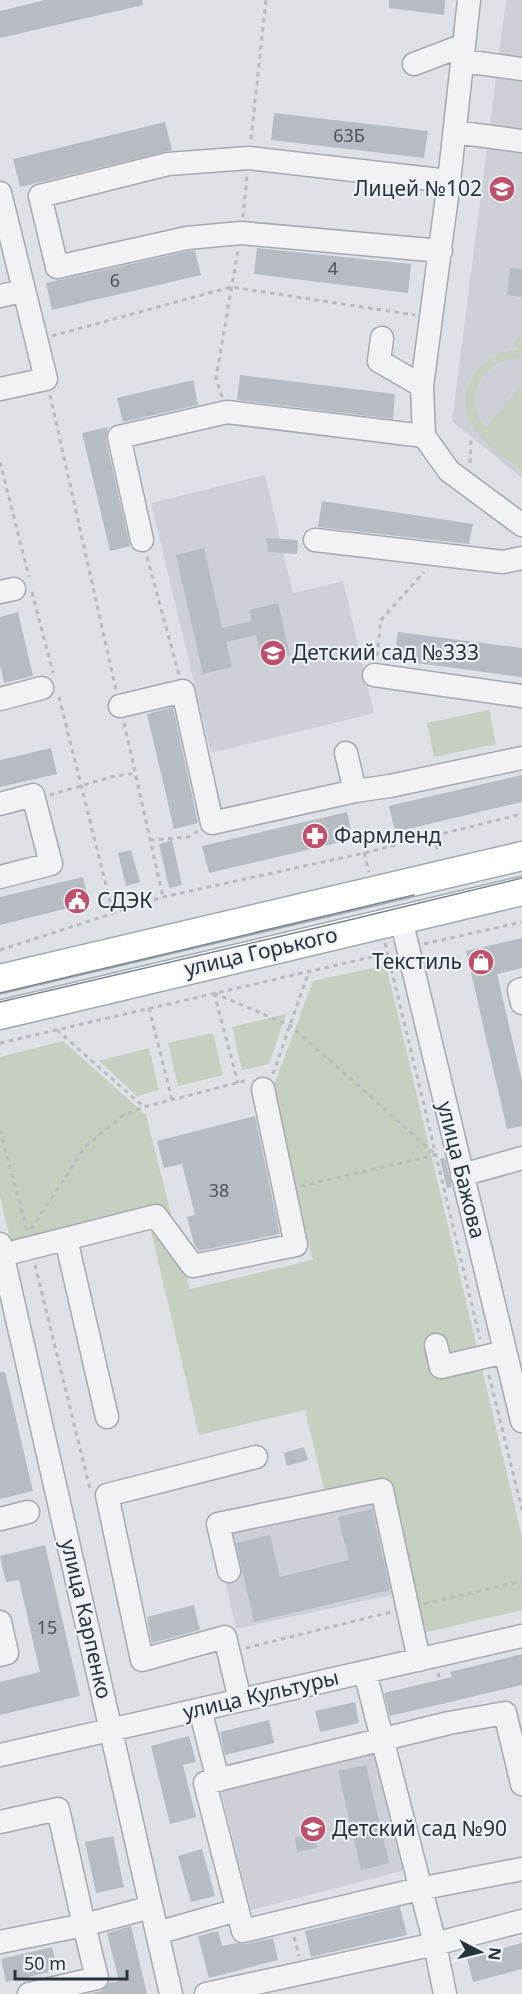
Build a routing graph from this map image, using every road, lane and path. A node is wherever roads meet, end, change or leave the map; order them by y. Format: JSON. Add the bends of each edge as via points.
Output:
{"nodes":[{"id":1,"x":266,"y":0,"type":"edge"},
{"id":2,"x":469,"y":0,"type":"edge"},
{"id":3,"x":464,"y":53,"type":"junction"},
{"id":4,"x":414,"y":64,"type":"dead end"},
{"id":5,"x":522,"y":69,"type":"edge"},
{"id":6,"x":455,"y":132,"type":"junction"},
{"id":7,"x":522,"y":141,"type":"edge"},
{"id":8,"x":249,"y":158,"type":"junction"},
{"id":9,"x":449,"y":180,"type":"junction"},
{"id":10,"x":0,"y":193,"type":"edge"},
{"id":11,"x":46,"y":223,"type":"junction"},
{"id":12,"x":9,"y":231,"type":"junction"},
{"id":13,"x":242,"y":232,"type":"junction"},
{"id":14,"x":441,"y":251,"type":"junction"},
{"id":15,"x":231,"y":287,"type":"junction"},
{"id":16,"x":23,"y":291,"type":"junction"},
{"id":17,"x":0,"y":296,"type":"edge"},
{"id":18,"x":432,"y":317,"type":"junction"},
{"id":19,"x":382,"y":338,"type":"dead end"},
{"id":20,"x":36,"y":340,"type":"junction"},
{"id":21,"x":46,"y":379,"type":"junction"},
{"id":22,"x":422,"y":386,"type":"junction"},
{"id":23,"x":0,"y":389,"type":"edge"},
{"id":24,"x":228,"y":412,"type":"junction"},
{"id":25,"x":424,"y":436,"type":"junction"},
{"id":26,"x":471,"y":437,"type":"dead end"},
{"id":27,"x":469,"y":486,"type":"junction"},
{"id":28,"x":522,"y":525,"type":"edge"},
{"id":29,"x":142,"y":540,"type":"joint"},
{"id":30,"x":315,"y":540,"type":"dead end"},
{"id":31,"x":439,"y":555,"type":"junction"},
{"id":32,"x":522,"y":558,"type":"edge"},
{"id":33,"x":374,"y":675,"type":"joint"},
{"id":34,"x":42,"y":688,"type":"dead end"},
{"id":35,"x":183,"y":691,"type":"junction"},
{"id":36,"x":522,"y":696,"type":"edge"},
{"id":37,"x":0,"y":699,"type":"edge"},
{"id":38,"x":120,"y":706,"type":"junction"},
{"id":39,"x":346,"y":753,"type":"dead end"},
{"id":40,"x":522,"y":758,"type":"edge"},
{"id":41,"x":135,"y":773,"type":"junction"},
{"id":42,"x":356,"y":791,"type":"junction"},
{"id":43,"x":34,"y":799,"type":"junction"},
{"id":44,"x":0,"y":804,"type":"edge"},
{"id":45,"x":522,"y":814,"type":"edge"},
{"id":46,"x":212,"y":823,"type":"junction"},
{"id":47,"x":150,"y":840,"type":"junction"},
{"id":48,"x":522,"y":856,"type":"edge"},
{"id":49,"x":0,"y":877,"type":"edge"},
{"id":50,"x":394,"y":886,"type":"junction"},
{"id":51,"x":522,"y":891,"type":"edge"},
{"id":52,"x":163,"y":897,"type":"junction"},
{"id":53,"x":401,"y":919,"type":"junction"},
{"id":54,"x":522,"y":922,"type":"edge"},
{"id":55,"x":0,"y":950,"type":"edge"},
{"id":56,"x":398,"y":951,"type":"junction"},
{"id":57,"x":309,"y":971,"type":"junction"},
{"id":58,"x":0,"y":979,"type":"edge"},
{"id":59,"x":522,"y":989,"type":"edge"},
{"id":60,"x":214,"y":993,"type":"junction"},
{"id":61,"x":522,"y":1003,"type":"edge"},
{"id":62,"x":150,"y":1008,"type":"junction"},
{"id":63,"x":0,"y":1015,"type":"edge"},
{"id":64,"x":291,"y":1026,"type":"junction"},
{"id":65,"x":57,"y":1030,"type":"junction"},
{"id":66,"x":0,"y":1043,"type":"edge"},
{"id":67,"x":261,"y":1081,"type":"junction"},
{"id":68,"x":238,"y":1083,"type":"junction"},
{"id":69,"x":172,"y":1100,"type":"junction"},
{"id":70,"x":144,"y":1107,"type":"junction"},
{"id":71,"x":436,"y":1155,"type":"junction"},
{"id":72,"x":522,"y":1158,"type":"edge"},
{"id":73,"x":462,"y":1175,"type":"junction"},
{"id":74,"x":301,"y":1186,"type":"dead end"},
{"id":75,"x":28,"y":1233,"type":"dead end"},
{"id":76,"x":66,"y":1239,"type":"junction"},
{"id":77,"x":1,"y":1250,"type":"edge"},
{"id":78,"x":436,"y":1345,"type":"dead end"},
{"id":79,"x":495,"y":1354,"type":"junction"},
{"id":80,"x":107,"y":1417,"type":"dead end"},
{"id":81,"x":522,"y":1421,"type":"edge"},
{"id":82,"x":256,"y":1457,"type":"dead end"},
{"id":83,"x":522,"y":1510,"type":"edge"},
{"id":84,"x":27,"y":1512,"type":"dead end"},
{"id":85,"x":0,"y":1519,"type":"edge"},
{"id":86,"x":229,"y":1571,"type":"dead end"},
{"id":87,"x":0,"y":1623,"type":"edge"},
{"id":88,"x":522,"y":1636,"type":"edge"},
{"id":89,"x":0,"y":1655,"type":"edge"},
{"id":90,"x":426,"y":1658,"type":"junction"},
{"id":91,"x":365,"y":1672,"type":"junction"},
{"id":92,"x":240,"y":1700,"type":"junction"},
{"id":93,"x":200,"y":1709,"type":"junction"},
{"id":94,"x":449,"y":1723,"type":"junction"},
{"id":95,"x":111,"y":1729,"type":"junction"},
{"id":96,"x":382,"y":1740,"type":"junction"},
{"id":97,"x":0,"y":1755,"type":"edge"},
{"id":98,"x":521,"y":1777,"type":"edge"},
{"id":99,"x":218,"y":1780,"type":"junction"},
{"id":100,"x":0,"y":1822,"type":"edge"},
{"id":101,"x":522,"y":1869,"type":"edge"},
{"id":102,"x":419,"y":1889,"type":"junction"},
{"id":103,"x":151,"y":1907,"type":"junction"},
{"id":104,"x":237,"y":1910,"type":"junction"},
{"id":105,"x":290,"y":1921,"type":"junction"},
{"id":106,"x":522,"y":1922,"type":"edge"},
{"id":107,"x":84,"y":1925,"type":"junction"},
{"id":108,"x":157,"y":1932,"type":"junction"},
{"id":109,"x":0,"y":1942,"type":"edge"},
{"id":110,"x":435,"y":1944,"type":"junction"},
{"id":111,"x":303,"y":1973,"type":"junction"},
{"id":112,"x":270,"y":1988,"type":"edge"},
{"id":113,"x":29,"y":1994,"type":"edge"},
{"id":114,"x":171,"y":1994,"type":"edge"},
{"id":115,"x":206,"y":1994,"type":"edge"},
{"id":116,"x":445,"y":1994,"type":"edge"}],
"edges":[{"from":1,"to":8,"type":"path"},
{"from":2,"to":3,"type":"street"},
{"from":3,"to":4,"type":"street"},
{"from":3,"to":5,"type":"street"},
{"from":3,"to":6,"type":"street"},
{"from":6,"to":7,"type":"street"},
{"from":6,"to":9,"type":"street"},
{"from":8,"to":9,"type":"street"},
{"from":8,"to":11,"type":"street","via":[[168,164],[40,196]]},
{"from":8,"to":13,"type":"path"},
{"from":9,"to":14,"type":"street"},
{"from":10,"to":12,"type":"street"},
{"from":11,"to":12,"type":"street"},
{"from":11,"to":13,"type":"street","via":[[57,267],[187,238]]},
{"from":12,"to":16,"type":"street"},
{"from":13,"to":14,"type":"street"},
{"from":13,"to":15,"type":"path"},
{"from":14,"to":18,"type":"street"},
{"from":15,"to":18,"type":"path"},
{"from":15,"to":20,"type":"path"},
{"from":15,"to":24,"type":"path","via":[[216,378]]},
{"from":16,"to":17,"type":"street"},
{"from":16,"to":20,"type":"street"},
{"from":18,"to":22,"type":"street"},
{"from":19,"to":22,"type":"street","via":[[379,361]]},
{"from":20,"to":21,"type":"street"},
{"from":21,"to":23,"type":"street"},
{"from":21,"to":38,"type":"path"},
{"from":22,"to":25,"type":"street"},
{"from":24,"to":25,"type":"street"},
{"from":24,"to":29,"type":"street","via":[[119,437]]},
{"from":25,"to":27,"type":"street","via":[[449,471]]},
{"from":26,"to":27,"type":"path"},
{"from":27,"to":28,"type":"street"},
{"from":29,"to":35,"type":"path"},
{"from":30,"to":31,"type":"street"},
{"from":31,"to":32,"type":"street","via":[[502,562]]},
{"from":31,"to":33,"type":"path","via":[[381,620]]},
{"from":33,"to":36,"type":"street"},
{"from":34,"to":37,"type":"street"},
{"from":35,"to":38,"type":"street"},
{"from":35,"to":46,"type":"street"},
{"from":38,"to":41,"type":"path"},
{"from":39,"to":42,"type":"street"},
{"from":40,"to":42,"type":"street"},
{"from":41,"to":43,"type":"path"},
{"from":41,"to":47,"type":"path"},
{"from":42,"to":46,"type":"street"},
{"from":43,"to":44,"type":"street","via":[[33,795]]},
{"from":43,"to":49,"type":"street","via":[[51,864]]},
{"from":45,"to":52,"type":"path"},
{"from":46,"to":47,"type":"path","via":[[188,837]]},
{"from":47,"to":52,"type":"path"},
{"from":48,"to":50,"type":"main road","name":"улица Горького"},
{"from":50,"to":53,"type":"main road"},
{"from":50,"to":58,"type":"main road","name":"улица Горького"},
{"from":51,"to":53,"type":"main road","name":"улица Горького"},
{"from":52,"to":55,"type":"path"},
{"from":53,"to":56,"type":"street","name":"улица Бажова"},
{"from":53,"to":63,"type":"main road","name":"улица Горького"},
{"from":54,"to":56,"type":"path"},
{"from":56,"to":57,"type":"path"},
{"from":56,"to":71,"type":"path"},
{"from":56,"to":73,"type":"street","name":"улица Бажова"},
{"from":57,"to":60,"type":"path"},
{"from":57,"to":64,"type":"path"},
{"from":59,"to":61,"type":"street"},
{"from":60,"to":62,"type":"path"},
{"from":60,"to":64,"type":"path"},
{"from":60,"to":68,"type":"path"},
{"from":62,"to":65,"type":"path"},
{"from":62,"to":69,"type":"path"},
{"from":64,"to":67,"type":"path","via":[[273,1074]]},
{"from":64,"to":71,"type":"path"},
{"from":65,"to":66,"type":"path"},
{"from":65,"to":70,"type":"path"},
{"from":67,"to":68,"type":"path"},
{"from":67,"to":76,"type":"street","via":[[296,1245],[193,1266],[156,1216]]},
{"from":68,"to":69,"type":"path"},
{"from":69,"to":70,"type":"path"},
{"from":70,"to":75,"type":"path","via":[[122,1116],[86,1146]]},
{"from":71,"to":74,"type":"path"},
{"from":71,"to":79,"type":"path"},
{"from":72,"to":73,"type":"street"},
{"from":73,"to":79,"type":"street","name":"улица Бажова"},
{"from":76,"to":77,"type":"street"},
{"from":76,"to":80,"type":"street"},
{"from":77,"to":95,"type":"street","name":"улица Карпенко"},
{"from":78,"to":79,"type":"street","via":[[441,1367]]},
{"from":79,"to":81,"type":"street","name":"улица Бажова"},
{"from":79,"to":83,"type":"path"},
{"from":82,"to":92,"type":"street","via":[[106,1495],[142,1660],[225,1637]]},
{"from":84,"to":85,"type":"street"},
{"from":86,"to":90,"type":"street","via":[[218,1524],[382,1490]]},
{"from":87,"to":89,"type":"street","via":[[7,1653]]},
{"from":88,"to":90,"type":"street","name":"улица Культуры"},
{"from":90,"to":91,"type":"street","name":"улица Культуры"},
{"from":90,"to":94,"type":"path"},
{"from":91,"to":92,"type":"street","name":"улица Культуры"},
{"from":91,"to":96,"type":"street"},
{"from":92,"to":93,"type":"street","name":"улица Культуры"},
{"from":93,"to":95,"type":"street","name":"улица Культуры"},
{"from":93,"to":99,"type":"street"},
{"from":94,"to":96,"type":"street"},
{"from":94,"to":98,"type":"street","via":[[505,1713]]},
{"from":95,"to":97,"type":"street","name":"улица Культуры"},
{"from":95,"to":103,"type":"street","name":"улица Карпенко"},
{"from":96,"to":99,"type":"street"},
{"from":96,"to":102,"type":"street"},
{"from":99,"to":104,"type":"street","via":[[205,1783]]},
{"from":100,"to":107,"type":"street","via":[[58,1809]]},
{"from":101,"to":102,"type":"street"},
{"from":102,"to":105,"type":"street"},
{"from":102,"to":110,"type":"street"},
{"from":103,"to":107,"type":"street"},
{"from":103,"to":108,"type":"street","name":"улица Карпенко"},
{"from":104,"to":105,"type":"street","via":[[243,1931]]},
{"from":104,"to":108,"type":"street"},
{"from":105,"to":111,"type":"path"},
{"from":106,"to":110,"type":"street"},
{"from":107,"to":109,"type":"street"},
{"from":107,"to":113,"type":"street","via":[[97,1978]]},
{"from":108,"to":114,"type":"street","name":"улица Карпенко"},
{"from":110,"to":111,"type":"street"},
{"from":110,"to":116,"type":"street"},
{"from":111,"to":112,"type":"street"},
{"from":112,"to":115,"type":"street"}]}
